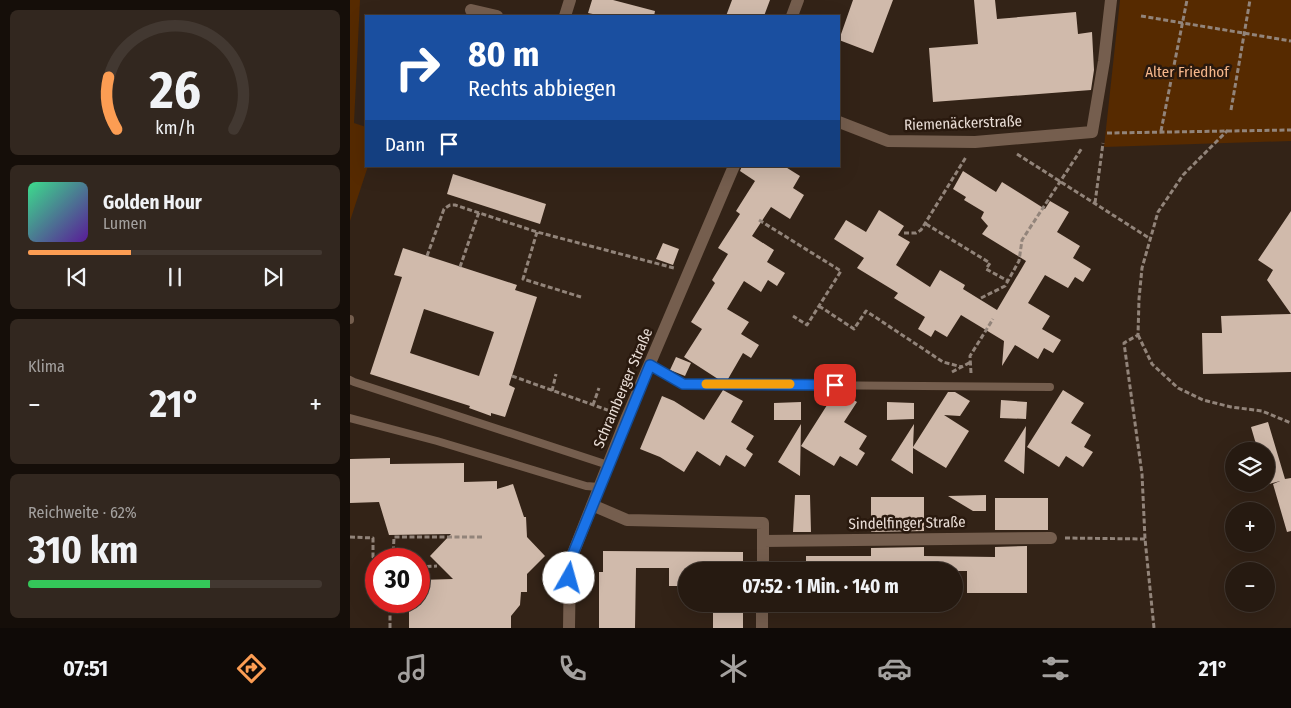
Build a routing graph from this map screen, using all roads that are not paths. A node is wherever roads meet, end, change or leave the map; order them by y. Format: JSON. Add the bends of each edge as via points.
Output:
{"nodes":[{"id":1,"x":570,"y":0,"type":"edge"},
{"id":2,"x":798,"y":0,"type":"edge"},
{"id":3,"x":1111,"y":0,"type":"edge"},
{"id":4,"x":471,"y":10,"type":"dead end"},
{"id":5,"x":493,"y":15,"type":"edge"},
{"id":6,"x":565,"y":15,"type":"edge"},
{"id":7,"x":792,"y":15,"type":"edge"},
{"id":8,"x":840,"y":122,"type":"edge"},
{"id":9,"x":734,"y":167,"type":"edge"},
{"id":10,"x":650,"y":365,"type":"junction"},
{"id":11,"x":350,"y":380,"type":"edge"},
{"id":12,"x":1050,"y":386,"type":"dead end"},
{"id":13,"x":350,"y":418,"type":"edge"},
{"id":14,"x":608,"y":465,"type":"junction"},
{"id":15,"x":599,"y":487,"type":"junction"},
{"id":16,"x":592,"y":505,"type":"junction"},
{"id":17,"x":1051,"y":538,"type":"road end"},
{"id":18,"x":763,"y":541,"type":"junction"},
{"id":19,"x":762,"y":562,"type":"edge"},
{"id":20,"x":762,"y":612,"type":"edge"},
{"id":21,"x":569,"y":628,"type":"edge"},
{"id":22,"x":762,"y":628,"type":"edge"}],
"edges":[{"from":1,"to":6,"type":"street"},
{"from":2,"to":7,"type":"street"},
{"from":3,"to":8,"type":"street","name":"Riemenäckerstraße","via":[[1098,133],[975,142],[888,141]]},
{"from":4,"to":5,"type":"street"},
{"from":9,"to":10,"type":"street","name":"Schramberger Straße"},
{"from":10,"to":12,"type":"lane","via":[[683,384]]},
{"from":10,"to":14,"type":"street","name":"Schramberger Straße"},
{"from":11,"to":14,"type":"lane"},
{"from":13,"to":15,"type":"lane","via":[[586,486]]},
{"from":14,"to":15,"type":"street","name":"Schramberger Straße"},
{"from":15,"to":16,"type":"street","name":"Schramberger Straße"},
{"from":16,"to":18,"type":"street","via":[[627,520],[763,523]]},
{"from":16,"to":21,"type":"street","name":"Schramberger Straße","via":[[570,561]]},
{"from":17,"to":18,"type":"street","name":"Sindelfinger Straße"},
{"from":18,"to":19,"type":"street"},
{"from":20,"to":22,"type":"street"}]}
